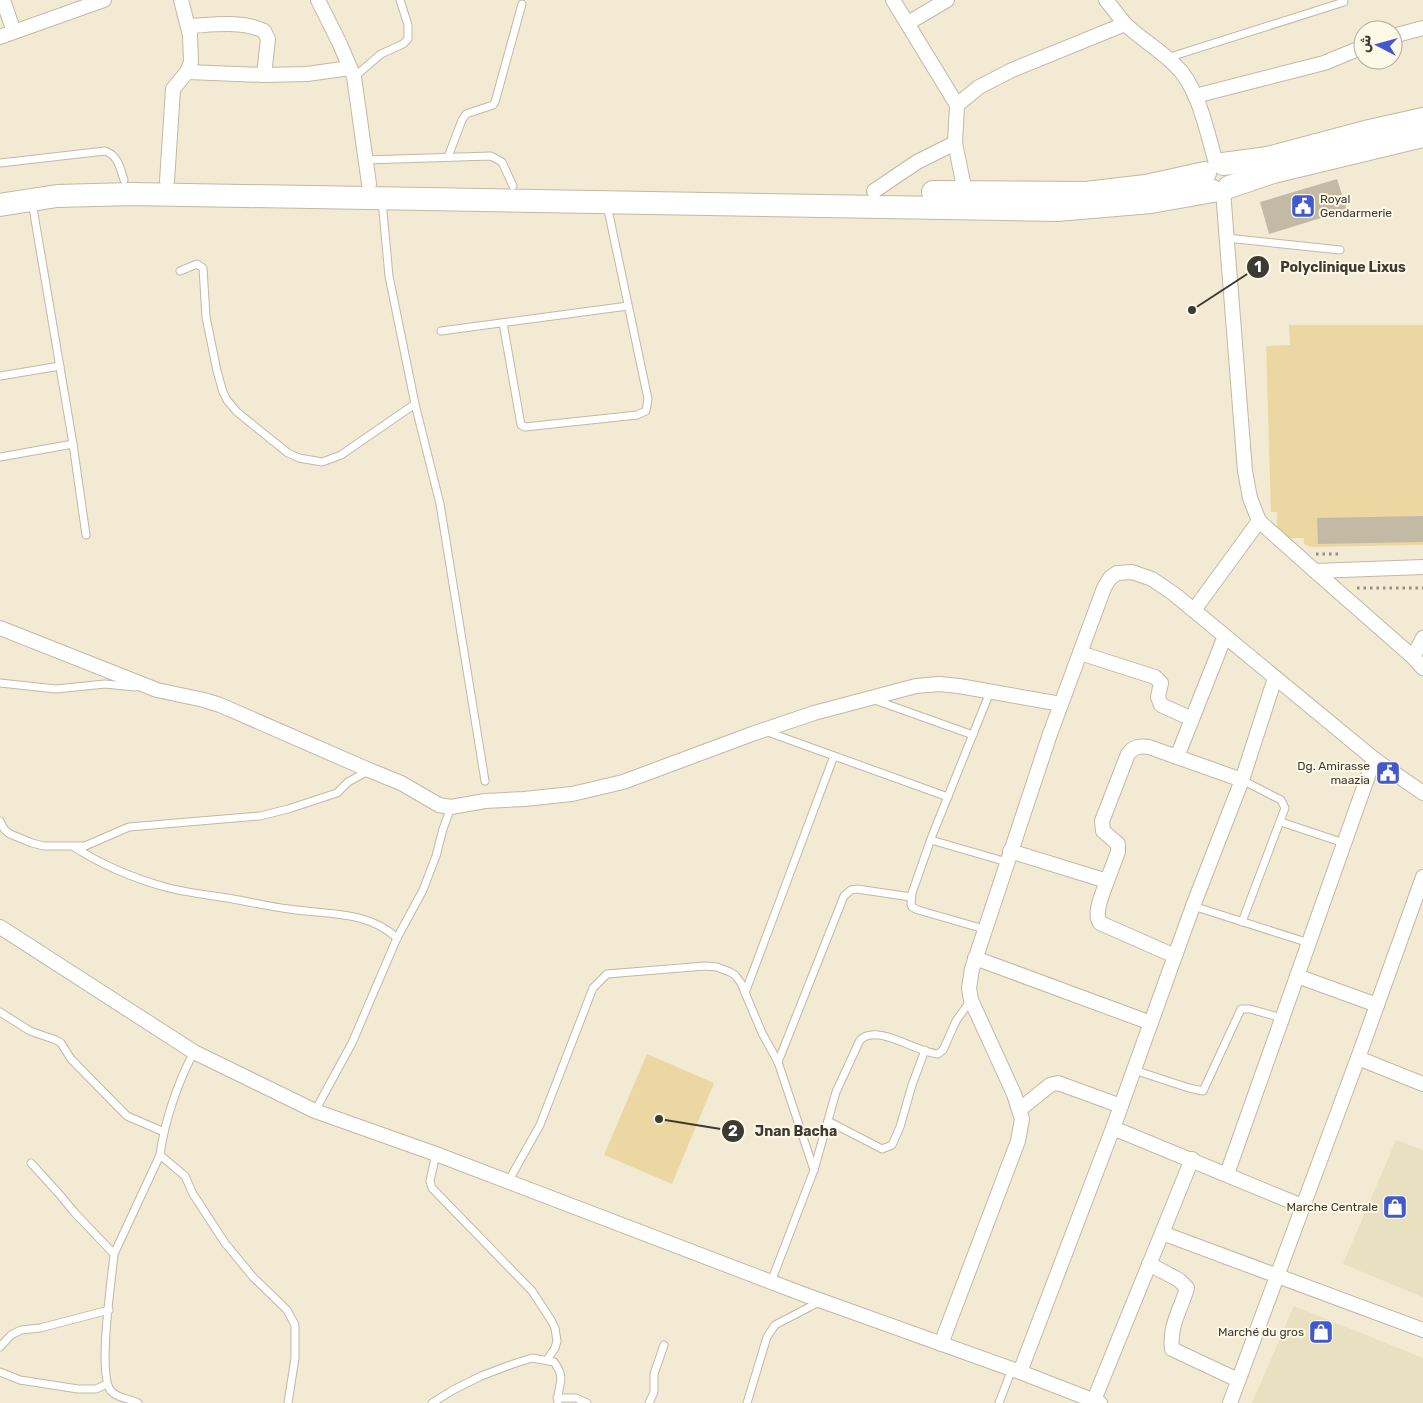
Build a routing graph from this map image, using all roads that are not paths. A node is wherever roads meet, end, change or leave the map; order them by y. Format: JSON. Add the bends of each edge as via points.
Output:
{"nodes":[{"id":1,"x":3,"y":0,"type":"edge"},
{"id":2,"x":104,"y":0,"type":"edge"},
{"id":3,"x":181,"y":0,"type":"edge"},
{"id":4,"x":318,"y":0,"type":"edge"},
{"id":5,"x":400,"y":0,"type":"edge"},
{"id":6,"x":893,"y":0,"type":"edge"},
{"id":7,"x":947,"y":0,"type":"edge"},
{"id":8,"x":1109,"y":2,"type":"edge"},
{"id":9,"x":1344,"y":2,"type":"dead end"},
{"id":10,"x":522,"y":4,"type":"dead end"},
{"id":11,"x":908,"y":23,"type":"junction"},
{"id":12,"x":1125,"y":24,"type":"junction"},
{"id":13,"x":188,"y":26,"type":"junction"},
{"id":14,"x":1423,"y":28,"type":"edge"},
{"id":15,"x":14,"y":32,"type":"junction"},
{"id":16,"x":1403,"y":33,"type":"edge"},
{"id":17,"x":0,"y":36,"type":"edge"},
{"id":18,"x":1353,"y":51,"type":"edge"},
{"id":19,"x":1166,"y":58,"type":"junction"},
{"id":20,"x":187,"y":72,"type":"junction"},
{"id":21,"x":352,"y":73,"type":"junction"},
{"id":22,"x":264,"y":75,"type":"junction"},
{"id":23,"x":1195,"y":96,"type":"junction"},
{"id":24,"x":957,"y":106,"type":"junction"},
{"id":25,"x":1423,"y":120,"type":"edge"},
{"id":26,"x":1423,"y":136,"type":"edge"},
{"id":27,"x":954,"y":143,"type":"junction"},
{"id":28,"x":448,"y":157,"type":"junction"},
{"id":29,"x":366,"y":160,"type":"junction"},
{"id":30,"x":0,"y":163,"type":"edge"},
{"id":31,"x":1218,"y":178,"type":"junction"},
{"id":32,"x":124,"y":180,"type":"junction"},
{"id":33,"x":167,"y":180,"type":"junction"},
{"id":34,"x":514,"y":186,"type":"junction"},
{"id":35,"x":0,"y":190,"type":"edge"},
{"id":36,"x":375,"y":191,"type":"junction"},
{"id":37,"x":874,"y":191,"type":"junction"},
{"id":38,"x":965,"y":192,"type":"junction"},
{"id":39,"x":32,"y":199,"type":"junction"},
{"id":40,"x":606,"y":202,"type":"junction"},
{"id":41,"x":0,"y":205,"type":"edge"},
{"id":42,"x":1226,"y":238,"type":"junction"},
{"id":43,"x":1340,"y":250,"type":"dead end"},
{"id":44,"x":180,"y":271,"type":"dead end"},
{"id":45,"x":628,"y":306,"type":"junction"},
{"id":46,"x":503,"y":322,"type":"junction"},
{"id":47,"x":441,"y":331,"type":"dead end"},
{"id":48,"x":60,"y":366,"type":"junction"},
{"id":49,"x":0,"y":376,"type":"edge"},
{"id":50,"x":415,"y":404,"type":"junction"},
{"id":51,"x":73,"y":444,"type":"junction"},
{"id":52,"x":0,"y":457,"type":"edge"},
{"id":53,"x":1259,"y":521,"type":"junction"},
{"id":54,"x":86,"y":535,"type":"dead end"},
{"id":55,"x":1423,"y":567,"type":"edge"},
{"id":56,"x":1315,"y":571,"type":"junction"},
{"id":57,"x":1194,"y":610,"type":"junction"},
{"id":58,"x":0,"y":628,"type":"edge"},
{"id":59,"x":1225,"y":636,"type":"junction"},
{"id":60,"x":1423,"y":638,"type":"edge"},
{"id":61,"x":1080,"y":653,"type":"junction"},
{"id":62,"x":1413,"y":657,"type":"junction"},
{"id":63,"x":1423,"y":668,"type":"edge"},
{"id":64,"x":1275,"y":678,"type":"junction"},
{"id":65,"x":0,"y":685,"type":"edge"},
{"id":66,"x":157,"y":690,"type":"junction"},
{"id":67,"x":990,"y":692,"type":"junction"},
{"id":68,"x":869,"y":698,"type":"junction"},
{"id":69,"x":1060,"y":704,"type":"junction"},
{"id":70,"x":1192,"y":718,"type":"junction"},
{"id":71,"x":763,"y":730,"type":"junction"},
{"id":72,"x":973,"y":735,"type":"junction"},
{"id":73,"x":834,"y":756,"type":"junction"},
{"id":74,"x":1177,"y":757,"type":"junction"},
{"id":75,"x":1374,"y":759,"type":"junction"},
{"id":76,"x":369,"y":770,"type":"junction"},
{"id":77,"x":1242,"y":780,"type":"junction"},
{"id":78,"x":485,"y":781,"type":"dead end"},
{"id":79,"x":1423,"y":793,"type":"edge"},
{"id":80,"x":948,"y":797,"type":"junction"},
{"id":81,"x":451,"y":807,"type":"junction"},
{"id":82,"x":0,"y":822,"type":"edge"},
{"id":83,"x":1281,"y":822,"type":"junction"},
{"id":84,"x":931,"y":840,"type":"junction"},
{"id":85,"x":1344,"y":843,"type":"junction"},
{"id":86,"x":74,"y":847,"type":"junction"},
{"id":87,"x":1008,"y":857,"type":"junction"},
{"id":88,"x":1423,"y":877,"type":"edge"},
{"id":89,"x":1107,"y":881,"type":"junction"},
{"id":90,"x":911,"y":897,"type":"junction"},
{"id":91,"x":1193,"y":906,"type":"junction"},
{"id":92,"x":1242,"y":922,"type":"junction"},
{"id":93,"x":0,"y":927,"type":"edge"},
{"id":94,"x":984,"y":929,"type":"junction"},
{"id":95,"x":397,"y":938,"type":"junction"},
{"id":96,"x":1309,"y":943,"type":"junction"},
{"id":97,"x":1175,"y":956,"type":"junction"},
{"id":98,"x":975,"y":958,"type":"junction"},
{"id":99,"x":1297,"y":976,"type":"junction"},
{"id":100,"x":745,"y":992,"type":"junction"},
{"id":101,"x":971,"y":1000,"type":"junction"},
{"id":102,"x":1378,"y":1005,"type":"junction"},
{"id":103,"x":0,"y":1012,"type":"edge"},
{"id":104,"x":1282,"y":1018,"type":"junction"},
{"id":105,"x":1151,"y":1024,"type":"junction"},
{"id":106,"x":925,"y":1050,"type":"junction"},
{"id":107,"x":194,"y":1052,"type":"junction"},
{"id":108,"x":1358,"y":1058,"type":"junction"},
{"id":109,"x":778,"y":1062,"type":"junction"},
{"id":110,"x":1134,"y":1070,"type":"junction"},
{"id":111,"x":1423,"y":1084,"type":"edge"},
{"id":112,"x":1121,"y":1106,"type":"junction"},
{"id":113,"x":1019,"y":1110,"type":"junction"},
{"id":114,"x":315,"y":1111,"type":"junction"},
{"id":115,"x":828,"y":1121,"type":"junction"},
{"id":116,"x":1113,"y":1128,"type":"junction"},
{"id":117,"x":164,"y":1132,"type":"junction"},
{"id":118,"x":436,"y":1154,"type":"junction"},
{"id":119,"x":160,"y":1155,"type":"junction"},
{"id":120,"x":1192,"y":1159,"type":"junction"},
{"id":121,"x":31,"y":1163,"type":"dead end"},
{"id":122,"x":814,"y":1170,"type":"junction"},
{"id":123,"x":1227,"y":1174,"type":"junction"},
{"id":124,"x":508,"y":1182,"type":"junction"},
{"id":125,"x":1302,"y":1206,"type":"junction"},
{"id":126,"x":1162,"y":1233,"type":"junction"},
{"id":127,"x":114,"y":1254,"type":"junction"},
{"id":128,"x":1149,"y":1264,"type":"junction"},
{"id":129,"x":1276,"y":1275,"type":"junction"},
{"id":130,"x":771,"y":1282,"type":"junction"},
{"id":131,"x":822,"y":1301,"type":"junction"},
{"id":132,"x":109,"y":1310,"type":"junction"},
{"id":133,"x":1423,"y":1330,"type":"edge"},
{"id":134,"x":941,"y":1344,"type":"junction"},
{"id":135,"x":664,"y":1345,"type":"dead end"},
{"id":136,"x":0,"y":1347,"type":"edge"},
{"id":137,"x":547,"y":1360,"type":"junction"},
{"id":138,"x":1016,"y":1370,"type":"junction"},
{"id":139,"x":0,"y":1372,"type":"edge"},
{"id":140,"x":1238,"y":1380,"type":"junction"},
{"id":141,"x":107,"y":1384,"type":"junction"},
{"id":142,"x":558,"y":1401,"type":"edge"},
{"id":143,"x":1097,"y":1402,"type":"edge"},
{"id":144,"x":138,"y":1403,"type":"edge"},
{"id":145,"x":288,"y":1403,"type":"edge"},
{"id":146,"x":432,"y":1403,"type":"edge"},
{"id":147,"x":587,"y":1403,"type":"edge"},
{"id":148,"x":650,"y":1403,"type":"edge"},
{"id":149,"x":747,"y":1403,"type":"edge"},
{"id":150,"x":999,"y":1403,"type":"edge"},
{"id":151,"x":1230,"y":1403,"type":"edge"}],
"edges":[{"from":1,"to":15,"type":"street"},
{"from":2,"to":15,"type":"street"},
{"from":3,"to":13,"type":"street"},
{"from":4,"to":21,"type":"street"},
{"from":5,"to":21,"type":"lane","via":[[408,25],[407,41]]},
{"from":6,"to":11,"type":"street"},
{"from":7,"to":11,"type":"street"},
{"from":8,"to":12,"type":"street"},
{"from":9,"to":19,"type":"lane"},
{"from":10,"to":28,"type":"lane","via":[[495,102],[466,114]]},
{"from":11,"to":24,"type":"street"},
{"from":12,"to":19,"type":"street"},
{"from":12,"to":24,"type":"street","via":[[1012,70],[979,87]]},
{"from":13,"to":20,"type":"street","via":[[191,62]]},
{"from":13,"to":22,"type":"street","via":[[241,25],[255,26],[264,31],[268,39]]},
{"from":14,"to":16,"type":"street"},
{"from":15,"to":17,"type":"street"},
{"from":18,"to":23,"type":"street","via":[[1324,63]]},
{"from":19,"to":23,"type":"street","via":[[1183,74]]},
{"from":20,"to":22,"type":"street"},
{"from":20,"to":33,"type":"street","via":[[173,89]]},
{"from":21,"to":22,"type":"street"},
{"from":21,"to":29,"type":"street"},
{"from":23,"to":31,"type":"street"},
{"from":24,"to":27,"type":"street"},
{"from":25,"to":31,"type":"highway","via":[[1268,158]]},
{"from":26,"to":31,"type":"highway","via":[[1273,172]]},
{"from":27,"to":37,"type":"street","via":[[917,162]]},
{"from":27,"to":38,"type":"street"},
{"from":28,"to":29,"type":"lane"},
{"from":28,"to":34,"type":"lane","via":[[491,156],[502,162]]},
{"from":29,"to":36,"type":"street"},
{"from":30,"to":32,"type":"lane","via":[[105,151],[117,159]]},
{"from":31,"to":38,"type":"highway","via":[[1086,193]]},
{"from":31,"to":40,"type":"highway","via":[[1151,202],[1057,210]]},
{"from":31,"to":42,"type":"street"},
{"from":32,"to":33,"type":"highway"},
{"from":32,"to":35,"type":"highway","via":[[80,181]]},
{"from":33,"to":36,"type":"highway"},
{"from":34,"to":36,"type":"highway"},
{"from":34,"to":37,"type":"highway"},
{"from":36,"to":39,"type":"highway","via":[[107,194]]},
{"from":36,"to":40,"type":"highway"},
{"from":36,"to":50,"type":"lane"},
{"from":37,"to":38,"type":"highway"},
{"from":39,"to":41,"type":"highway"},
{"from":39,"to":48,"type":"lane"},
{"from":40,"to":45,"type":"lane"},
{"from":42,"to":43,"type":"lane"},
{"from":42,"to":53,"type":"street","via":[[1245,471]]},
{"from":44,"to":50,"type":"lane","via":[[197,264],[203,268],[208,326],[227,400],[288,453],[311,462],[332,460]]},
{"from":45,"to":46,"type":"lane"},
{"from":45,"to":46,"type":"lane","via":[[648,399],[646,410],[638,415],[521,425]]},
{"from":46,"to":47,"type":"lane"},
{"from":48,"to":49,"type":"lane"},
{"from":48,"to":51,"type":"lane"},
{"from":50,"to":78,"type":"lane","via":[[440,504]]},
{"from":51,"to":52,"type":"lane"},
{"from":51,"to":54,"type":"lane"},
{"from":53,"to":56,"type":"street"},
{"from":53,"to":57,"type":"street"},
{"from":55,"to":56,"type":"street"},
{"from":56,"to":62,"type":"street"},
{"from":57,"to":59,"type":"street"},
{"from":57,"to":61,"type":"street","via":[[1152,579],[1132,572],[1117,573],[1104,588]]},
{"from":58,"to":66,"type":"street"},
{"from":59,"to":64,"type":"street"},
{"from":59,"to":70,"type":"street"},
{"from":60,"to":62,"type":"street"},
{"from":61,"to":69,"type":"street"},
{"from":61,"to":70,"type":"street","via":[[1155,677],[1161,683],[1158,697],[1161,705]]},
{"from":62,"to":63,"type":"street"},
{"from":64,"to":75,"type":"street"},
{"from":64,"to":77,"type":"street"},
{"from":65,"to":66,"type":"lane","via":[[56,689],[105,684]]},
{"from":66,"to":76,"type":"street","via":[[220,705]]},
{"from":67,"to":68,"type":"street","via":[[939,684],[916,686]]},
{"from":67,"to":69,"type":"street"},
{"from":67,"to":72,"type":"lane"},
{"from":68,"to":71,"type":"street"},
{"from":68,"to":72,"type":"lane"},
{"from":69,"to":87,"type":"street"},
{"from":70,"to":74,"type":"street"},
{"from":71,"to":73,"type":"lane"},
{"from":71,"to":81,"type":"street","via":[[623,782],[572,794]]},
{"from":72,"to":80,"type":"lane"},
{"from":73,"to":80,"type":"lane"},
{"from":73,"to":100,"type":"lane"},
{"from":74,"to":77,"type":"street"},
{"from":74,"to":89,"type":"street","via":[[1143,746],[1128,754],[1102,821],[1103,831],[1118,844]]},
{"from":75,"to":79,"type":"street"},
{"from":75,"to":85,"type":"street"},
{"from":76,"to":81,"type":"street","via":[[401,783],[439,805]]},
{"from":76,"to":86,"type":"lane","via":[[336,793],[288,809],[260,816],[129,827],[85,846]]},
{"from":77,"to":83,"type":"lane","via":[[1282,800],[1285,808]]},
{"from":77,"to":91,"type":"street"},
{"from":80,"to":84,"type":"lane"},
{"from":81,"to":95,"type":"lane","via":[[430,874]]},
{"from":82,"to":86,"type":"lane","via":[[4,829],[21,840],[44,846]]},
{"from":83,"to":85,"type":"lane"},
{"from":83,"to":92,"type":"lane"},
{"from":84,"to":87,"type":"lane"},
{"from":84,"to":90,"type":"lane"},
{"from":85,"to":96,"type":"street"},
{"from":86,"to":95,"type":"lane","via":[[108,866],[166,887],[289,910],[361,918],[390,931]]},
{"from":87,"to":89,"type":"street"},
{"from":87,"to":94,"type":"street"},
{"from":88,"to":102,"type":"street"},
{"from":89,"to":97,"type":"street","via":[[1097,913],[1100,923]]},
{"from":90,"to":94,"type":"lane","via":[[912,907],[918,910]]},
{"from":90,"to":109,"type":"lane","via":[[857,889],[844,896]]},
{"from":91,"to":92,"type":"lane"},
{"from":91,"to":97,"type":"street"},
{"from":92,"to":96,"type":"lane"},
{"from":93,"to":107,"type":"street"},
{"from":94,"to":98,"type":"street"},
{"from":95,"to":114,"type":"lane","via":[[352,1043]]},
{"from":96,"to":99,"type":"street"},
{"from":97,"to":105,"type":"street"},
{"from":98,"to":101,"type":"street","via":[[968,988]]},
{"from":98,"to":105,"type":"street"},
{"from":99,"to":102,"type":"street"},
{"from":99,"to":104,"type":"street"},
{"from":100,"to":109,"type":"lane"},
{"from":100,"to":124,"type":"lane","via":[[735,975],[717,967],[607,974],[593,988],[540,1125]]},
{"from":101,"to":106,"type":"lane","via":[[941,1052],[934,1054]]},
{"from":101,"to":113,"type":"street"},
{"from":102,"to":108,"type":"street"},
{"from":103,"to":117,"type":"lane","via":[[30,1031],[61,1043],[71,1059],[127,1116]]},
{"from":104,"to":110,"type":"lane","via":[[1241,1009],[1203,1091]]},
{"from":104,"to":123,"type":"street"},
{"from":105,"to":110,"type":"street"},
{"from":106,"to":115,"type":"lane","via":[[876,1035],[864,1037],[836,1092]]},
{"from":106,"to":115,"type":"lane","via":[[892,1145],[882,1149]]},
{"from":107,"to":114,"type":"street"},
{"from":107,"to":117,"type":"lane","via":[[183,1072]]},
{"from":108,"to":111,"type":"street"},
{"from":108,"to":125,"type":"street"},
{"from":109,"to":122,"type":"lane"},
{"from":110,"to":112,"type":"street"},
{"from":112,"to":113,"type":"street","via":[[1058,1083],[1050,1085]]},
{"from":112,"to":116,"type":"street"},
{"from":113,"to":134,"type":"street","via":[[1022,1120],[1018,1141]]},
{"from":114,"to":118,"type":"street"},
{"from":115,"to":122,"type":"lane"},
{"from":116,"to":120,"type":"street"},
{"from":116,"to":138,"type":"street"},
{"from":117,"to":119,"type":"lane"},
{"from":118,"to":124,"type":"street"},
{"from":118,"to":137,"type":"lane","via":[[430,1181],[432,1188],[532,1291],[551,1320],[556,1341]]},
{"from":119,"to":127,"type":"lane"},
{"from":119,"to":145,"type":"lane","via":[[184,1176],[225,1243],[253,1277],[287,1310],[295,1325],[295,1358]]},
{"from":120,"to":123,"type":"street"},
{"from":120,"to":126,"type":"street"},
{"from":121,"to":127,"type":"lane"},
{"from":122,"to":130,"type":"lane"},
{"from":123,"to":125,"type":"street"},
{"from":124,"to":130,"type":"street"},
{"from":125,"to":129,"type":"street"},
{"from":126,"to":128,"type":"street"},
{"from":126,"to":129,"type":"street"},
{"from":127,"to":132,"type":"lane"},
{"from":128,"to":140,"type":"street","via":[[1187,1288],[1174,1322],[1172,1349]]},
{"from":128,"to":143,"type":"street"},
{"from":129,"to":133,"type":"street"},
{"from":129,"to":140,"type":"street"},
{"from":130,"to":131,"type":"street"},
{"from":131,"to":134,"type":"street"},
{"from":131,"to":149,"type":"lane","via":[[776,1325],[767,1337]]},
{"from":132,"to":136,"type":"lane","via":[[21,1330]]},
{"from":132,"to":141,"type":"lane"},
{"from":134,"to":138,"type":"street"},
{"from":135,"to":148,"type":"lane","via":[[654,1374]]},
{"from":137,"to":142,"type":"lane","via":[[554,1362],[562,1376]]},
{"from":137,"to":146,"type":"lane","via":[[532,1358],[513,1364],[481,1376]]},
{"from":138,"to":143,"type":"street"},
{"from":138,"to":150,"type":"lane"},
{"from":139,"to":141,"type":"lane","via":[[20,1380],[78,1389],[96,1389]]},
{"from":140,"to":151,"type":"street"},
{"from":141,"to":144,"type":"lane","via":[[114,1393]]},
{"from":142,"to":147,"type":"lane","via":[[576,1398]]}]}
